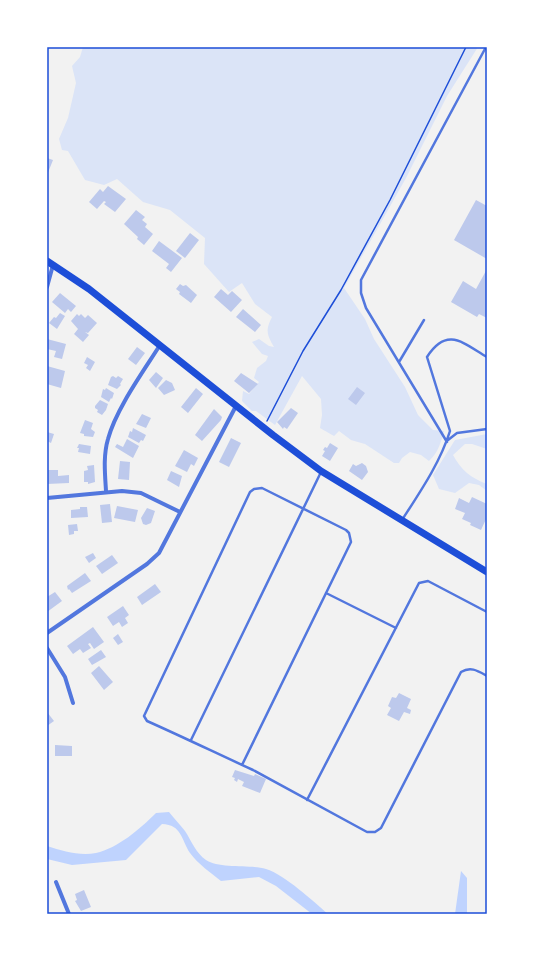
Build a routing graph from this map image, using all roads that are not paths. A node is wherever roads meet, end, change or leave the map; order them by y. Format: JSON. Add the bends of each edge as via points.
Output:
{"nodes":[{"id":1,"x":486,"y":47,"type":"edge"},
{"id":2,"x":50,"y":262,"type":"edge"},
{"id":3,"x":47,"y":287,"type":"edge"},
{"id":4,"x":424,"y":320,"type":"dead end"},
{"id":5,"x":160,"y":345,"type":"junction"},
{"id":6,"x":487,"y":357,"type":"edge"},
{"id":7,"x":398,"y":362,"type":"junction"},
{"id":8,"x":236,"y":406,"type":"junction"},
{"id":9,"x":487,"y":429,"type":"edge"},
{"id":10,"x":447,"y":442,"type":"junction"},
{"id":11,"x":321,"y":471,"type":"junction"},
{"id":12,"x":106,"y":491,"type":"junction"},
{"id":13,"x":47,"y":498,"type":"edge"},
{"id":14,"x":304,"y":510,"type":"junction"},
{"id":15,"x":180,"y":512,"type":"junction"},
{"id":16,"x":402,"y":521,"type":"junction"},
{"id":17,"x":487,"y":572,"type":"edge"},
{"id":18,"x":326,"y":593,"type":"junction"},
{"id":19,"x":487,"y":612,"type":"edge"},
{"id":20,"x":396,"y":628,"type":"junction"},
{"id":21,"x":47,"y":633,"type":"edge"},
{"id":22,"x":47,"y":648,"type":"edge"},
{"id":23,"x":487,"y":676,"type":"edge"},
{"id":24,"x":74,"y":703,"type":"dead end"},
{"id":25,"x":191,"y":740,"type":"junction"},
{"id":26,"x":242,"y":765,"type":"junction"},
{"id":27,"x":307,"y":800,"type":"junction"},
{"id":28,"x":56,"y":882,"type":"dead end"},
{"id":29,"x":69,"y":914,"type":"edge"}],
"edges":[{"from":1,"to":7,"type":"lane","via":[[361,280],[361,293],[366,308]]},
{"from":2,"to":3,"type":"street"},
{"from":2,"to":5,"type":"main road"},
{"from":4,"to":7,"type":"lane"},
{"from":5,"to":8,"type":"main road"},
{"from":5,"to":12,"type":"street","via":[[133,388],[108,438],[104,467]]},
{"from":6,"to":10,"type":"lane","via":[[453,339],[443,340],[427,357],[449,424]]},
{"from":7,"to":10,"type":"lane"},
{"from":8,"to":11,"type":"main road"},
{"from":8,"to":15,"type":"street"},
{"from":9,"to":10,"type":"lane","via":[[457,434]]},
{"from":10,"to":16,"type":"lane"},
{"from":11,"to":14,"type":"lane"},
{"from":11,"to":16,"type":"main road"},
{"from":12,"to":13,"type":"street"},
{"from":12,"to":15,"type":"street","via":[[142,493]]},
{"from":14,"to":18,"type":"lane","via":[[346,530],[351,538]]},
{"from":14,"to":25,"type":"lane"},
{"from":14,"to":25,"type":"lane","via":[[262,488],[250,492],[144,716],[147,721]]},
{"from":15,"to":21,"type":"street","via":[[159,553],[151,561]]},
{"from":16,"to":17,"type":"main road"},
{"from":18,"to":20,"type":"lane"},
{"from":18,"to":26,"type":"lane"},
{"from":19,"to":20,"type":"lane","via":[[428,581],[423,581],[418,583]]},
{"from":20,"to":27,"type":"lane"},
{"from":22,"to":24,"type":"street","via":[[65,677]]},
{"from":23,"to":27,"type":"lane","via":[[473,669],[461,672],[381,828],[375,832],[367,832]]},
{"from":25,"to":26,"type":"lane"},
{"from":26,"to":27,"type":"lane"},
{"from":28,"to":29,"type":"street"}]}
